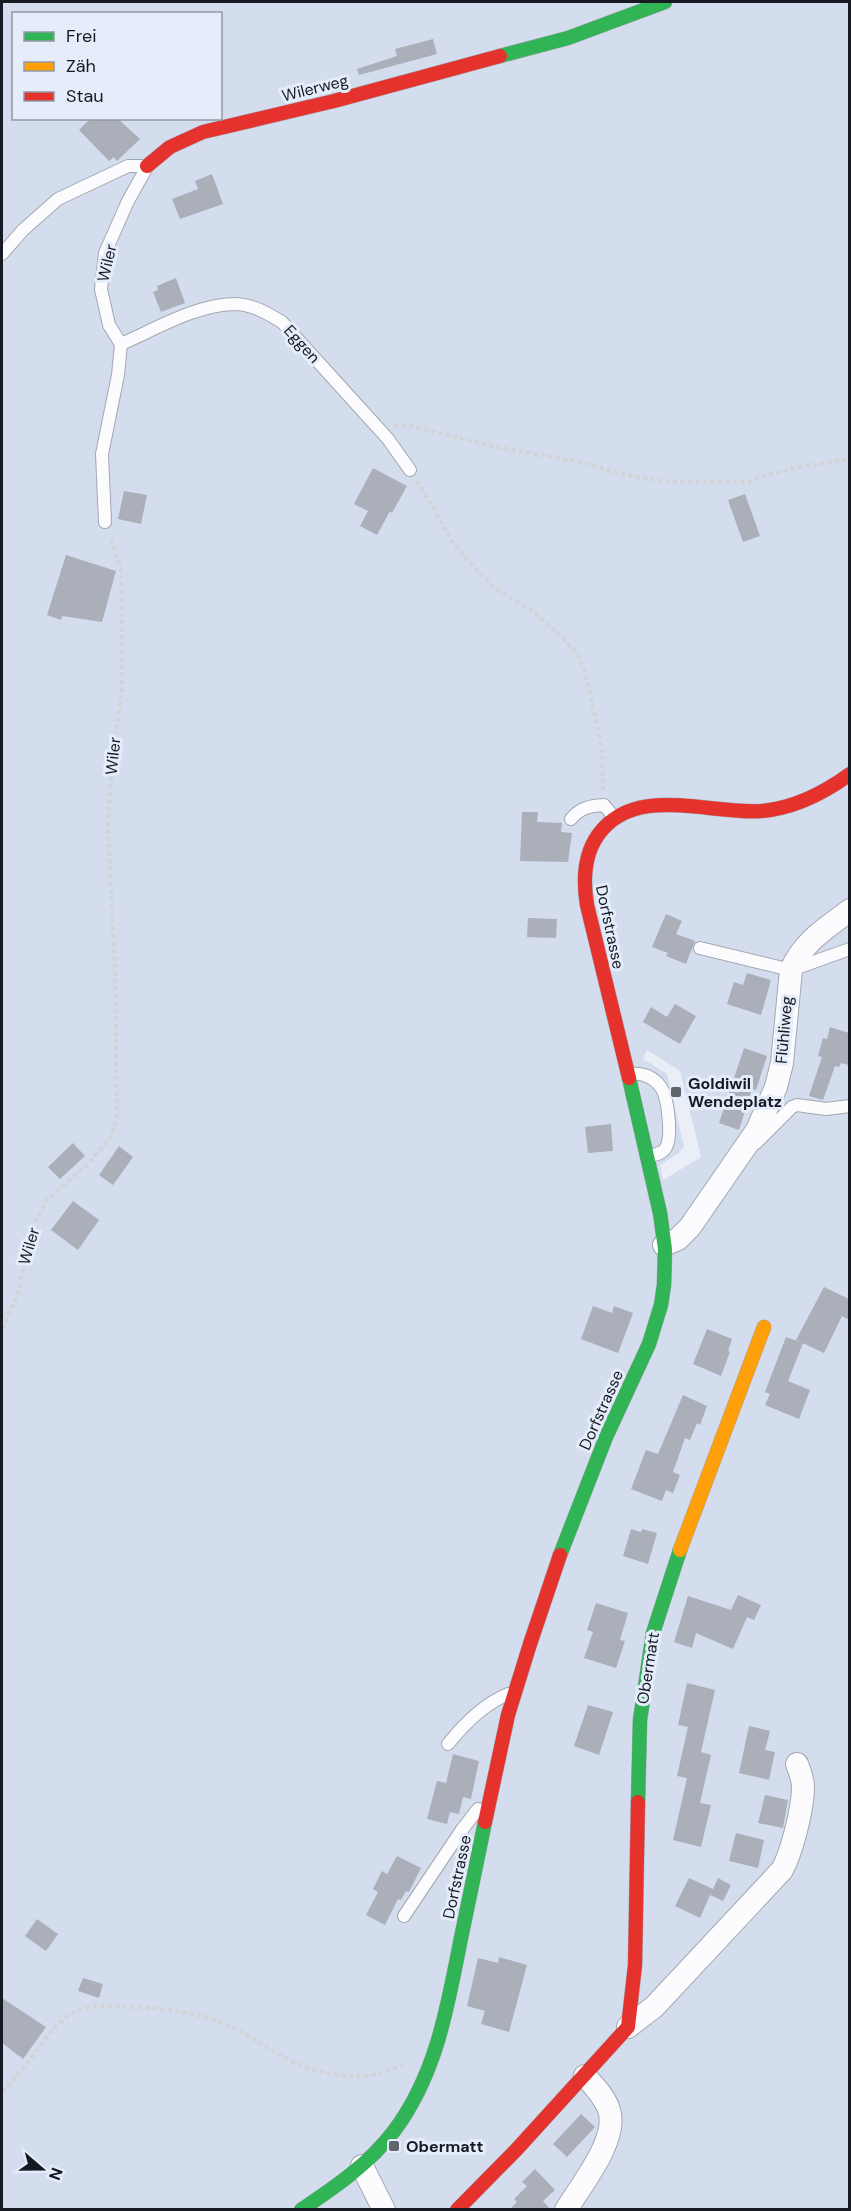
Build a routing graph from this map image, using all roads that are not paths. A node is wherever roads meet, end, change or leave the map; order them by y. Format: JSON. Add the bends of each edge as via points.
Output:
{"nodes":[{"id":1,"x":665,"y":2,"type":"edge"},
{"id":2,"x":147,"y":166,"type":"junction"},
{"id":3,"x":2,"y":254,"type":"edge"},
{"id":4,"x":121,"y":344,"type":"junction"},
{"id":5,"x":410,"y":470,"type":"road end"},
{"id":6,"x":105,"y":522,"type":"road end"},
{"id":7,"x":849,"y":774,"type":"edge"},
{"id":8,"x":615,"y":818,"type":"junction"},
{"id":9,"x":571,"y":819,"type":"dead end"},
{"id":10,"x":849,"y":910,"type":"edge"},
{"id":11,"x":700,"y":948,"type":"dead end"},
{"id":12,"x":849,"y":949,"type":"edge"},
{"id":13,"x":791,"y":970,"type":"junction"},
{"id":14,"x":628,"y":1075,"type":"junction"},
{"id":15,"x":849,"y":1106,"type":"edge"},
{"id":16,"x":748,"y":1143,"type":"junction"},
{"id":17,"x":647,"y":1156,"type":"junction"},
{"id":18,"x":664,"y":1245,"type":"junction"},
{"id":19,"x":764,"y":1327,"type":"dead end"},
{"id":20,"x":515,"y":1691,"type":"junction"},
{"id":21,"x":448,"y":1744,"type":"dead end"},
{"id":22,"x":797,"y":1764,"type":"dead end"},
{"id":23,"x":490,"y":1802,"type":"junction"},
{"id":24,"x":404,"y":1916,"type":"dead end"},
{"id":25,"x":628,"y":2027,"type":"junction"},
{"id":26,"x":585,"y":2076,"type":"junction"},
{"id":27,"x":362,"y":2166,"type":"junction"},
{"id":28,"x":301,"y":2210,"type":"edge"},
{"id":29,"x":384,"y":2210,"type":"edge"},
{"id":30,"x":457,"y":2210,"type":"edge"},
{"id":31,"x":566,"y":2210,"type":"edge"}],
"edges":[{"from":1,"to":2,"type":"street","name":"Wilerweg","via":[[568,38],[203,132],[170,147]]},
{"from":2,"to":3,"type":"lane","via":[[128,166],[58,199]]},
{"from":2,"to":4,"type":"lane","name":"Wiler","via":[[105,253],[101,289],[109,325]]},
{"from":4,"to":5,"type":"lane","name":"Eggen","via":[[198,310],[236,304],[262,310],[282,322]]},
{"from":4,"to":6,"type":"lane","via":[[102,454]]},
{"from":7,"to":8,"type":"street","name":"Dorfstrasse","via":[[824,791],[781,808],[739,812],[661,805],[635,809]]},
{"from":8,"to":9,"type":"lane","via":[[604,805],[587,807]]},
{"from":8,"to":14,"type":"street","name":"Dorfstrasse","via":[[598,833],[590,849],[584,890]]},
{"from":10,"to":13,"type":"street","name":"Flühliweg","via":[[806,944]]},
{"from":11,"to":13,"type":"lane"},
{"from":12,"to":13,"type":"lane"},
{"from":13,"to":16,"type":"street","name":"Flühliweg","via":[[780,1076]]},
{"from":14,"to":17,"type":"street","name":"Dorfstrasse"},
{"from":14,"to":17,"type":"lane","via":[[648,1076],[662,1089],[669,1119],[668,1143],[657,1155]]},
{"from":15,"to":16,"type":"lane","via":[[826,1109],[797,1105],[786,1111],[762,1139]]},
{"from":16,"to":18,"type":"street","name":"Flühliweg","via":[[690,1227],[678,1239]]},
{"from":17,"to":18,"type":"street","name":"Dorfstrasse"},
{"from":18,"to":20,"type":"street","name":"Dorfstrasse","via":[[664,1287],[654,1329],[588,1481]]},
{"from":19,"to":25,"type":"street","name":"Obermatt","via":[[668,1582],[648,1657],[640,1720],[635,1965]]},
{"from":20,"to":21,"type":"lane","via":[[495,1700]]},
{"from":20,"to":23,"type":"street","name":"Dorfstrasse"},
{"from":22,"to":25,"type":"street","via":[[803,1790],[790,1852],[782,1870],[654,2007]]},
{"from":23,"to":24,"type":"lane","via":[[478,1809],[461,1831]]},
{"from":23,"to":27,"type":"street","name":"Dorfstrasse","via":[[434,2057],[404,2117]]},
{"from":25,"to":26,"type":"street"},
{"from":26,"to":30,"type":"street"},
{"from":26,"to":31,"type":"street","via":[[606,2100],[611,2130]]},
{"from":27,"to":28,"type":"street","name":"Dorfstrasse"},
{"from":27,"to":29,"type":"street"}]}
